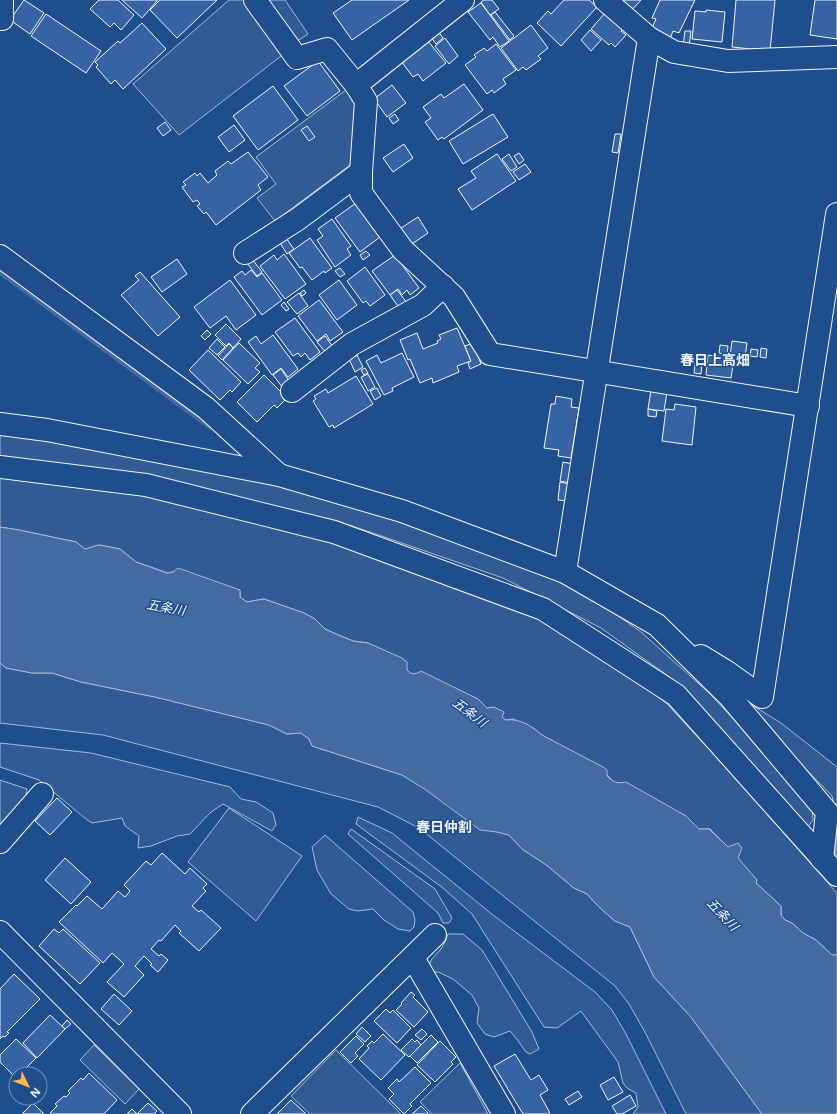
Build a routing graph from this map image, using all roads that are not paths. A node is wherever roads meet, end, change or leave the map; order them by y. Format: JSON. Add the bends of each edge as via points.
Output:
{"nodes":[{"id":1,"x":2,"y":0,"type":"edge"},
{"id":2,"x":255,"y":0,"type":"edge"},
{"id":3,"x":463,"y":0,"type":"edge"},
{"id":4,"x":605,"y":0,"type":"edge"},
{"id":5,"x":0,"y":19,"type":"edge"},
{"id":6,"x":649,"y":38,"type":"junction"},
{"id":7,"x":837,"y":57,"type":"edge"},
{"id":8,"x":356,"y":85,"type":"junction"},
{"id":9,"x":361,"y":172,"type":"junction"},
{"id":10,"x":837,"y":214,"type":"edge"},
{"id":11,"x":245,"y":253,"type":"dead end"},
{"id":12,"x":0,"y":256,"type":"edge"},
{"id":13,"x":443,"y":286,"type":"junction"},
{"id":14,"x":596,"y":371,"type":"junction"},
{"id":15,"x":292,"y":390,"type":"dead end"},
{"id":16,"x":808,"y":406,"type":"junction"},
{"id":17,"x":0,"y":424,"type":"edge"},
{"id":18,"x":0,"y":467,"type":"edge"},
{"id":19,"x":279,"y":475,"type":"junction"},
{"id":20,"x":565,"y":572,"type":"junction"},
{"id":21,"x":657,"y":625,"type":"junction"},
{"id":22,"x":42,"y":794,"type":"dead end"},
{"id":23,"x":0,"y":842,"type":"edge"},
{"id":24,"x":822,"y":859,"type":"junction"},
{"id":25,"x":837,"y":875,"type":"edge"},
{"id":26,"x":0,"y":932,"type":"edge"},
{"id":27,"x":435,"y":935,"type":"dead end"},
{"id":28,"x":413,"y":958,"type":"junction"},
{"id":29,"x":180,"y":1114,"type":"edge"},
{"id":30,"x":252,"y":1114,"type":"edge"},
{"id":31,"x":504,"y":1114,"type":"edge"}],
"edges":[{"from":1,"to":5,"type":"street"},
{"from":2,"to":8,"type":"street","via":[[298,58],[327,49]]},
{"from":3,"to":8,"type":"street"},
{"from":4,"to":6,"type":"street"},
{"from":6,"to":7,"type":"street","via":[[674,52],[728,61]]},
{"from":6,"to":14,"type":"street"},
{"from":8,"to":9,"type":"street","via":[[366,101]]},
{"from":9,"to":11,"type":"street","via":[[298,219]]},
{"from":9,"to":13,"type":"street","via":[[361,193],[403,250]]},
{"from":10,"to":16,"type":"street"},
{"from":12,"to":19,"type":"street","via":[[206,408]]},
{"from":13,"to":14,"type":"street","via":[[454,297],[490,354]]},
{"from":13,"to":15,"type":"street","via":[[423,305],[352,344]]},
{"from":14,"to":16,"type":"street"},
{"from":14,"to":20,"type":"street"},
{"from":16,"to":21,"type":"street","via":[[762,697]]},
{"from":17,"to":19,"type":"street","via":[[47,430]]},
{"from":18,"to":24,"type":"street","via":[[146,485],[334,532],[543,609],[676,695]]},
{"from":19,"to":20,"type":"street","via":[[402,511]]},
{"from":20,"to":21,"type":"street"},
{"from":21,"to":24,"type":"street","via":[[730,697],[827,812]]},
{"from":22,"to":23,"type":"street"},
{"from":24,"to":25,"type":"street"},
{"from":26,"to":29,"type":"street"},
{"from":27,"to":28,"type":"street"},
{"from":28,"to":30,"type":"street"},
{"from":28,"to":31,"type":"street"}]}
